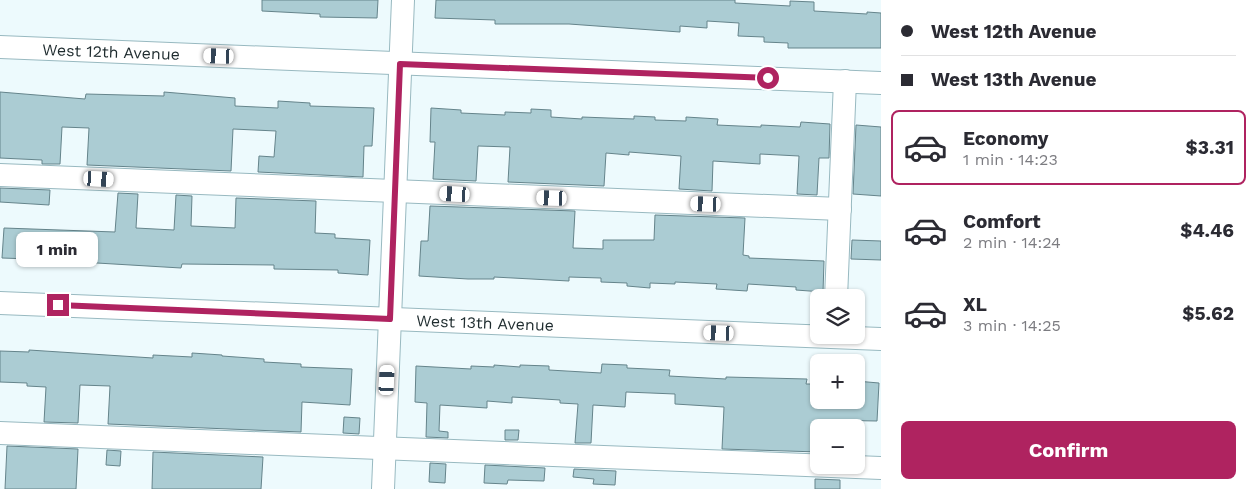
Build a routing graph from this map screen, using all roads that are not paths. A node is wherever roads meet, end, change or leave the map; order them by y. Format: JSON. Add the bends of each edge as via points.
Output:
{"nodes":[{"id":1,"x":403,"y":0,"type":"edge"},
{"id":2,"x":0,"y":47,"type":"edge"},
{"id":3,"x":400,"y":64,"type":"junction"},
{"id":4,"x":845,"y":81,"type":"junction"},
{"id":5,"x":881,"y":83,"type":"edge"},
{"id":6,"x":0,"y":175,"type":"edge"},
{"id":7,"x":395,"y":192,"type":"junction"},
{"id":8,"x":840,"y":209,"type":"junction"},
{"id":9,"x":836,"y":289,"type":"edge"},
{"id":10,"x":0,"y":303,"type":"edge"},
{"id":11,"x":390,"y":319,"type":"junction"},
{"id":12,"x":810,"y":335,"type":"edge"},
{"id":13,"x":865,"y":338,"type":"edge"},
{"id":14,"x":881,"y":339,"type":"edge"},
{"id":15,"x":0,"y":433,"type":"edge"},
{"id":16,"x":384,"y":448,"type":"junction"},
{"id":17,"x":881,"y":468,"type":"edge"},
{"id":18,"x":383,"y":489,"type":"edge"}],
"edges":[{"from":1,"to":3,"type":"street"},
{"from":2,"to":3,"type":"street","name":"West 12th Avenue"},
{"from":3,"to":4,"type":"street","name":"West 12th Avenue"},
{"from":3,"to":7,"type":"street"},
{"from":4,"to":5,"type":"street","name":"West 12th Avenue"},
{"from":4,"to":8,"type":"street"},
{"from":6,"to":7,"type":"street"},
{"from":7,"to":8,"type":"street"},
{"from":7,"to":11,"type":"street"},
{"from":8,"to":9,"type":"street"},
{"from":10,"to":11,"type":"street","name":"West 13th Avenue"},
{"from":11,"to":12,"type":"street","name":"West 13th Avenue"},
{"from":11,"to":16,"type":"street"},
{"from":13,"to":14,"type":"street","name":"West 13th Avenue"},
{"from":15,"to":16,"type":"street"},
{"from":16,"to":17,"type":"street"},
{"from":16,"to":18,"type":"street"}]}
